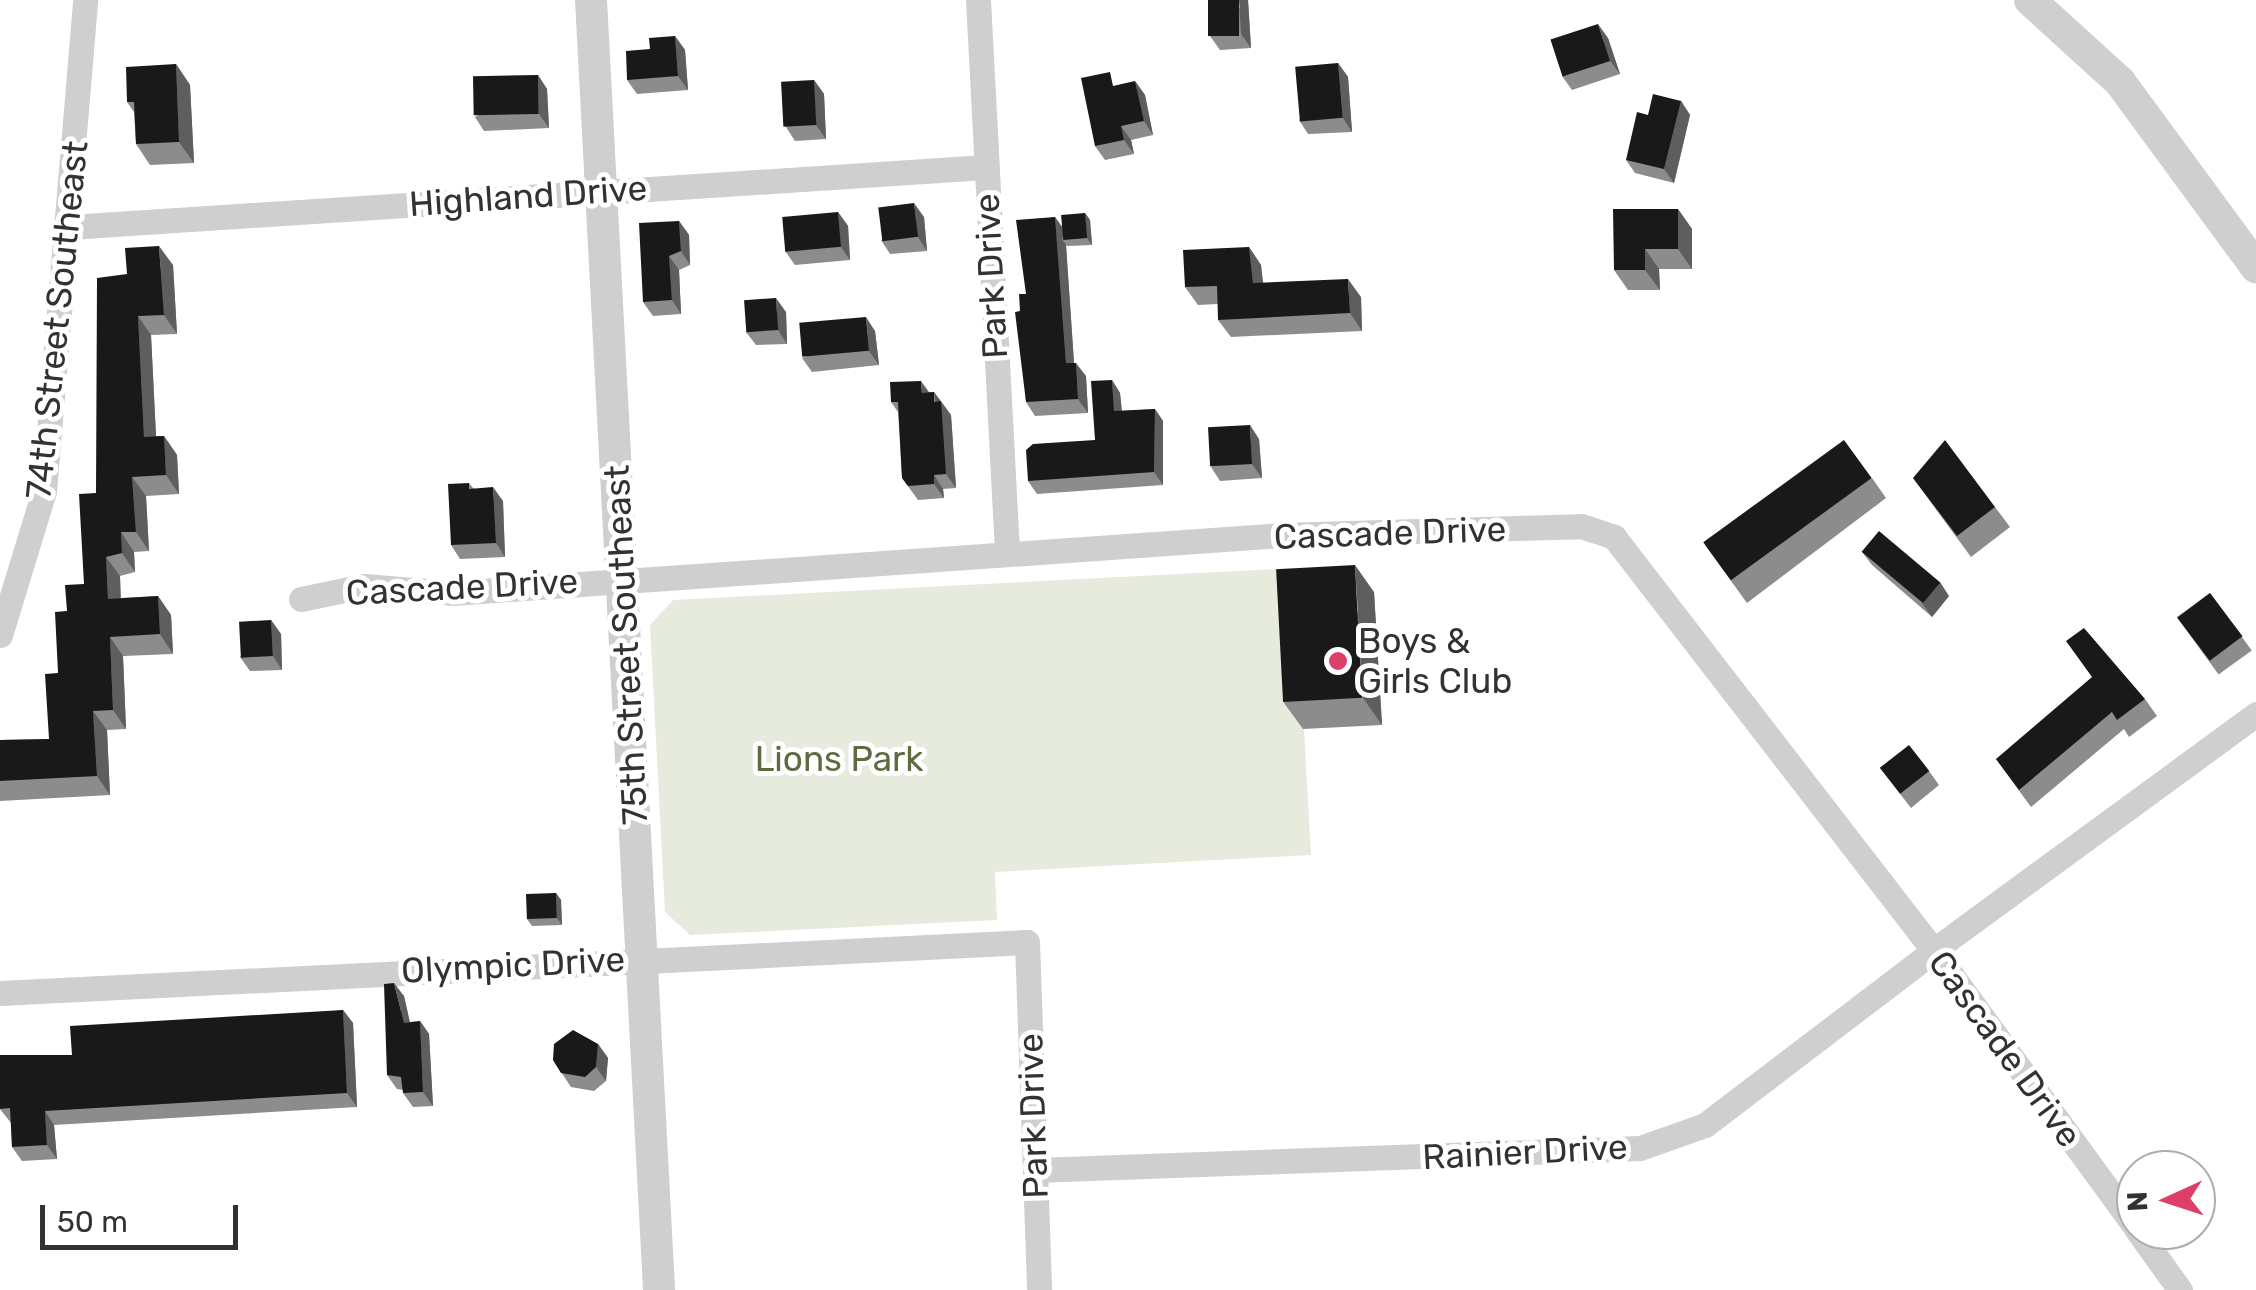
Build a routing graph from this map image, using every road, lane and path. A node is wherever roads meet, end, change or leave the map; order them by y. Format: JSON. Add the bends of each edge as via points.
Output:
{"nodes":[{"id":1,"x":85,"y":0,"type":"edge"},
{"id":2,"x":592,"y":0,"type":"edge"},
{"id":3,"x":978,"y":0,"type":"edge"},
{"id":4,"x":2030,"y":0,"type":"edge"},
{"id":5,"x":985,"y":167,"type":"junction"},
{"id":6,"x":602,"y":191,"type":"junction"},
{"id":7,"x":70,"y":226,"type":"junction"},
{"id":8,"x":2256,"y":267,"type":"edge"},
{"id":9,"x":1006,"y":551,"type":"junction"},
{"id":10,"x":624,"y":579,"type":"junction"},
{"id":11,"x":302,"y":599,"type":"dead end"},
{"id":12,"x":7,"y":601,"type":"edge"},
{"id":13,"x":0,"y":635,"type":"edge"},
{"id":14,"x":2256,"y":714,"type":"edge"},
{"id":15,"x":1026,"y":942,"type":"joint"},
{"id":16,"x":1945,"y":942,"type":"junction"},
{"id":17,"x":642,"y":957,"type":"junction"},
{"id":18,"x":0,"y":994,"type":"edge"},
{"id":19,"x":1034,"y":1170,"type":"junction"},
{"id":20,"x":2116,"y":1198,"type":"edge"},
{"id":21,"x":2152,"y":1250,"type":"edge"},
{"id":22,"x":659,"y":1290,"type":"edge"},
{"id":23,"x":1040,"y":1290,"type":"edge"},
{"id":24,"x":2180,"y":1290,"type":"edge"}],
"edges":[{"from":1,"to":7,"type":"street","name":"74th Street Southeast"},
{"from":2,"to":6,"type":"street","name":"75th Street Southeast"},
{"from":3,"to":5,"type":"street","name":"Park Drive"},
{"from":4,"to":8,"type":"street","via":[[2120,82]]},
{"from":5,"to":6,"type":"street","name":"Highland Drive"},
{"from":5,"to":9,"type":"street","name":"Park Drive"},
{"from":6,"to":7,"type":"street","name":"Highland Drive"},
{"from":6,"to":10,"type":"street","name":"75th Street Southeast"},
{"from":7,"to":12,"type":"street","name":"74th Street Southeast","via":[[44,491]]},
{"from":9,"to":10,"type":"street","name":"Cascade Drive"},
{"from":9,"to":16,"type":"street","name":"Cascade Drive","via":[[1581,526],[1614,537]]},
{"from":10,"to":11,"type":"street","name":"Cascade Drive","via":[[452,593],[364,586]]},
{"from":10,"to":17,"type":"street","name":"75th Street Southeast"},
{"from":12,"to":13,"type":"street","name":"74th Street Southeast"},
{"from":14,"to":16,"type":"street","name":"Rainier Drive"},
{"from":15,"to":17,"type":"street","name":"Olympic Drive"},
{"from":15,"to":19,"type":"street","name":"Park Drive"},
{"from":16,"to":19,"type":"street","name":"Rainier Drive","via":[[1705,1125],[1640,1148]]},
{"from":16,"to":20,"type":"street","name":"Cascade Drive"},
{"from":17,"to":18,"type":"street","name":"Olympic Drive"},
{"from":17,"to":22,"type":"street","name":"75th Street Southeast"},
{"from":19,"to":23,"type":"street","name":"Park Drive"},
{"from":21,"to":24,"type":"street","name":"Cascade Drive"}]}
